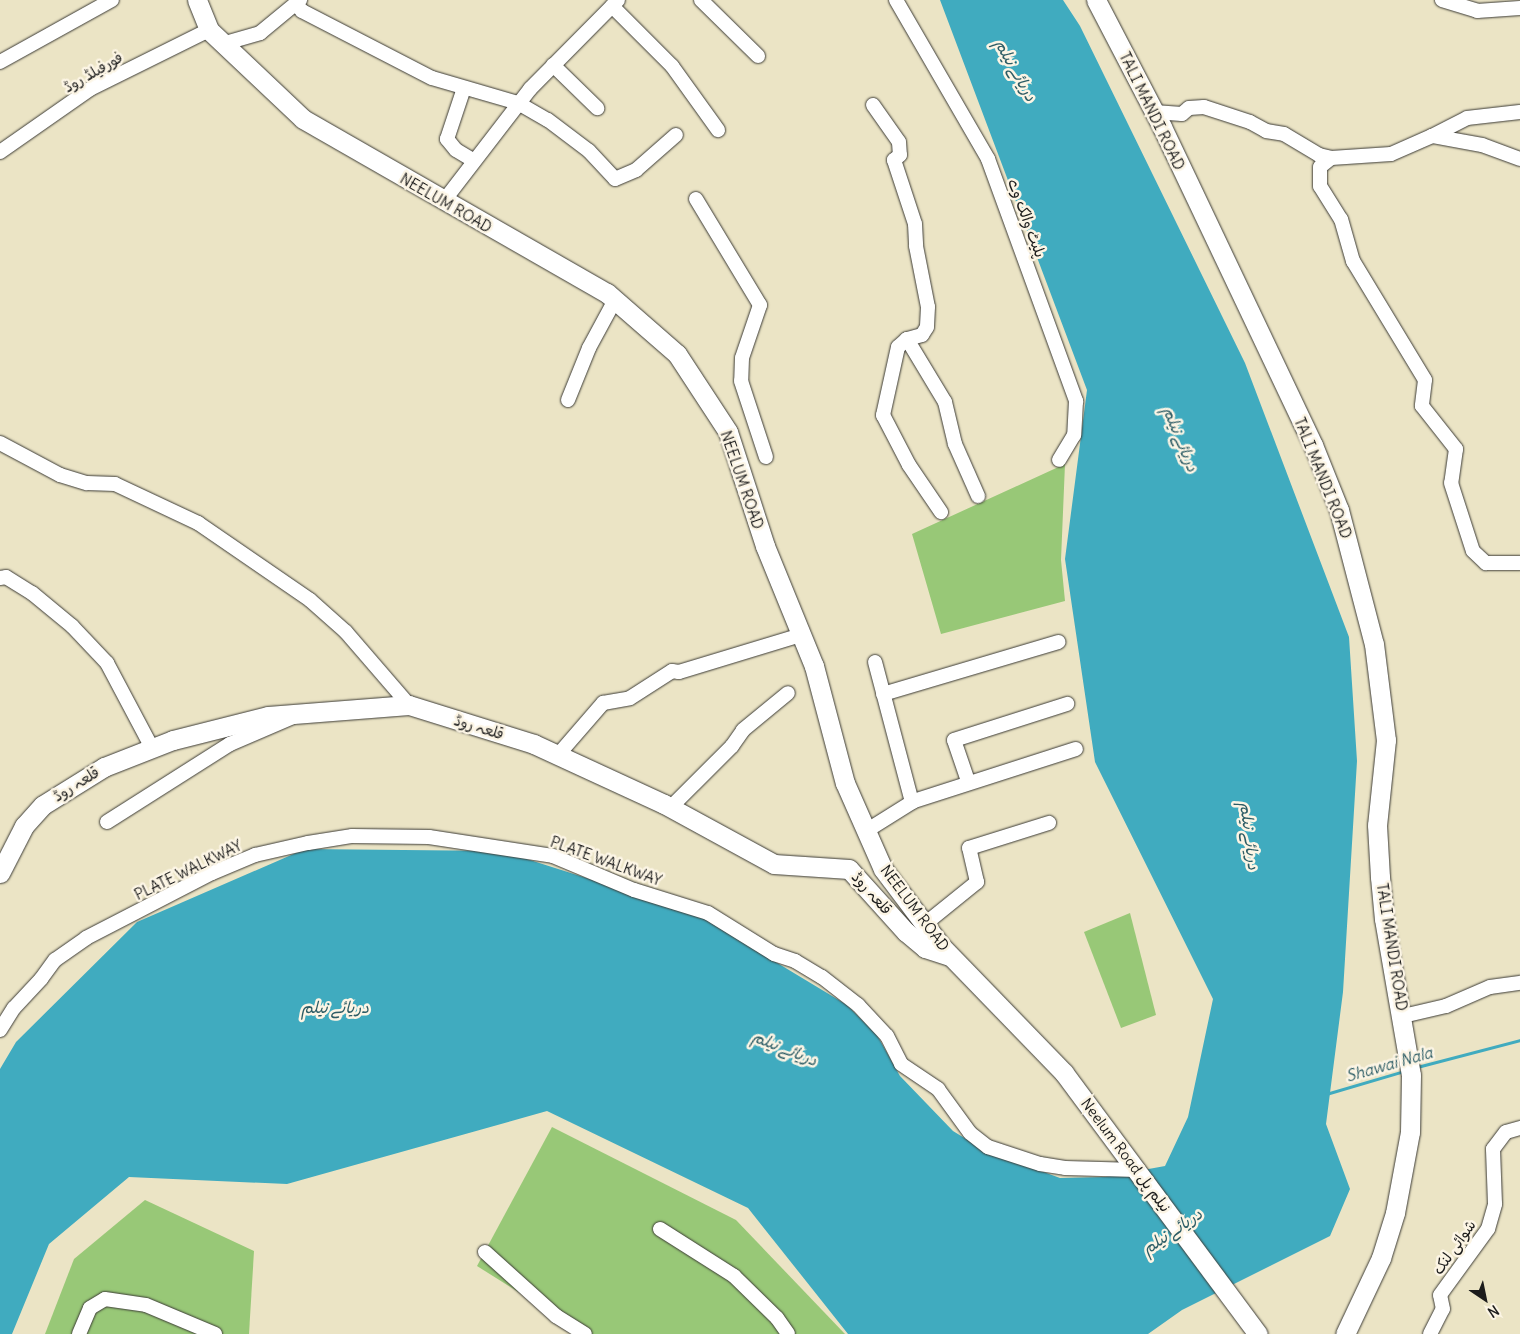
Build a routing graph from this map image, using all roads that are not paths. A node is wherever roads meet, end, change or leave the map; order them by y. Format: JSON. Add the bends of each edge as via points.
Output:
{"nodes":[{"id":1,"x":112,"y":0,"type":"edge"},
{"id":2,"x":198,"y":0,"type":"edge"},
{"id":3,"x":701,"y":0,"type":"edge"},
{"id":4,"x":896,"y":0,"type":"edge"},
{"id":5,"x":1096,"y":0,"type":"edge"},
{"id":6,"x":1442,"y":0,"type":"edge"},
{"id":7,"x":298,"y":2,"type":"edge"},
{"id":8,"x":615,"y":3,"type":"edge"},
{"id":9,"x":1520,"y":8,"type":"edge"},
{"id":10,"x":209,"y":30,"type":"junction"},
{"id":11,"x":222,"y":44,"type":"junction"},
{"id":12,"x":758,"y":56,"type":"dead end"},
{"id":13,"x":0,"y":62,"type":"edge"},
{"id":14,"x":553,"y":65,"type":"junction"},
{"id":15,"x":464,"y":88,"type":"junction"},
{"id":16,"x":518,"y":103,"type":"junction"},
{"id":17,"x":873,"y":105,"type":"dead end"},
{"id":18,"x":597,"y":108,"type":"dead end"},
{"id":19,"x":1154,"y":112,"type":"junction"},
{"id":20,"x":1520,"y":112,"type":"edge"},
{"id":21,"x":718,"y":130,"type":"dead end"},
{"id":22,"x":676,"y":135,"type":"dead end"},
{"id":23,"x":1432,"y":136,"type":"junction"},
{"id":24,"x":0,"y":152,"type":"edge"},
{"id":25,"x":1331,"y":158,"type":"junction"},
{"id":26,"x":1520,"y":159,"type":"edge"},
{"id":27,"x":474,"y":161,"type":"junction"},
{"id":28,"x":696,"y":199,"type":"dead end"},
{"id":29,"x":443,"y":202,"type":"junction"},
{"id":30,"x":615,"y":300,"type":"junction"},
{"id":31,"x":908,"y":339,"type":"junction"},
{"id":32,"x":568,"y":400,"type":"dead end"},
{"id":33,"x":0,"y":444,"type":"edge"},
{"id":34,"x":766,"y":456,"type":"dead end"},
{"id":35,"x":1059,"y":460,"type":"dead end"},
{"id":36,"x":978,"y":496,"type":"dead end"},
{"id":37,"x":941,"y":512,"type":"dead end"},
{"id":38,"x":1520,"y":563,"type":"edge"},
{"id":39,"x":3,"y":578,"type":"edge"},
{"id":40,"x":801,"y":635,"type":"junction"},
{"id":41,"x":1058,"y":642,"type":"dead end"},
{"id":42,"x":875,"y":662,"type":"dead end"},
{"id":43,"x":788,"y":693,"type":"dead end"},
{"id":44,"x":883,"y":694,"type":"junction"},
{"id":45,"x":1067,"y":704,"type":"dead end"},
{"id":46,"x":409,"y":705,"type":"junction"},
{"id":47,"x":301,"y":713,"type":"junction"},
{"id":48,"x":152,"y":748,"type":"junction"},
{"id":49,"x":1076,"y":749,"type":"dead end"},
{"id":50,"x":558,"y":755,"type":"junction"},
{"id":51,"x":968,"y":781,"type":"junction"},
{"id":52,"x":912,"y":802,"type":"junction"},
{"id":53,"x":671,"y":808,"type":"junction"},
{"id":54,"x":107,"y":822,"type":"dead end"},
{"id":55,"x":1049,"y":823,"type":"dead end"},
{"id":56,"x":866,"y":831,"type":"junction"},
{"id":57,"x":0,"y":873,"type":"edge"},
{"id":58,"x":925,"y":924,"type":"junction"},
{"id":59,"x":952,"y":957,"type":"junction"},
{"id":60,"x":1520,"y":983,"type":"edge"},
{"id":61,"x":1404,"y":1020,"type":"junction"},
{"id":62,"x":0,"y":1030,"type":"edge"},
{"id":63,"x":1064,"y":1073,"type":"joint"},
{"id":64,"x":1520,"y":1128,"type":"edge"},
{"id":65,"x":1137,"y":1170,"type":"junction"},
{"id":66,"x":660,"y":1229,"type":"dead end"},
{"id":67,"x":485,"y":1252,"type":"dead end"},
{"id":68,"x":79,"y":1334,"type":"edge"},
{"id":69,"x":215,"y":1334,"type":"edge"},
{"id":70,"x":585,"y":1334,"type":"edge"},
{"id":71,"x":788,"y":1334,"type":"edge"},
{"id":72,"x":1258,"y":1334,"type":"edge"},
{"id":73,"x":1345,"y":1334,"type":"edge"},
{"id":74,"x":1430,"y":1334,"type":"edge"}],
"edges":[{"from":1,"to":13,"type":"street"},
{"from":2,"to":10,"type":"street","name":"NEELUM ROAD"},
{"from":3,"to":12,"type":"street"},
{"from":4,"to":35,"type":"street","name":"پلیٹ والک وے","via":[[988,159],[1076,401],[1074,435]]},
{"from":5,"to":19,"type":"street","name":"TALI MANDI ROAD"},
{"from":6,"to":9,"type":"street","via":[[1477,11]]},
{"from":7,"to":11,"type":"street","via":[[260,33]]},
{"from":7,"to":15,"type":"street","via":[[302,11],[432,78]]},
{"from":8,"to":14,"type":"street"},
{"from":8,"to":21,"type":"street","via":[[672,66]]},
{"from":10,"to":11,"type":"street","name":"NEELUM ROAD"},
{"from":10,"to":24,"type":"street","name":"فورفیلڈ روڈ","via":[[90,89]]},
{"from":11,"to":29,"type":"street","name":"NEELUM ROAD","via":[[303,119]]},
{"from":14,"to":16,"type":"street"},
{"from":14,"to":18,"type":"street"},
{"from":15,"to":16,"type":"street"},
{"from":15,"to":27,"type":"street","via":[[447,138],[456,150]]},
{"from":16,"to":22,"type":"street","via":[[548,120],[589,151],[615,179],[636,170]]},
{"from":16,"to":27,"type":"street"},
{"from":17,"to":31,"type":"street","via":[[899,142],[900,155],[894,160],[916,224],[916,246],[928,307],[927,327],[922,335]]},
{"from":19,"to":25,"type":"street","via":[[1182,114],[1189,108],[1204,108],[1250,122],[1266,131],[1284,134],[1320,156]]},
{"from":19,"to":61,"type":"street","name":"TALI MANDI ROAD","via":[[1313,445],[1352,550],[1374,644],[1381,692],[1386,740],[1377,825],[1380,877],[1384,919]]},
{"from":20,"to":23,"type":"street","via":[[1467,118]]},
{"from":23,"to":25,"type":"street","via":[[1391,154]]},
{"from":23,"to":26,"type":"street","via":[[1482,145]]},
{"from":25,"to":38,"type":"street","via":[[1320,167],[1320,186],[1341,219],[1353,261],[1425,380],[1422,406],[1456,449],[1450,483],[1474,552],[1486,563]]},
{"from":27,"to":29,"type":"street"},
{"from":28,"to":34,"type":"street","via":[[760,305],[742,358],[741,381]]},
{"from":29,"to":30,"type":"street","name":"NEELUM ROAD"},
{"from":30,"to":32,"type":"street","via":[[589,348]]},
{"from":30,"to":40,"type":"street","name":"NEELUM ROAD","via":[[677,354],[728,432],[765,546]]},
{"from":31,"to":36,"type":"street","via":[[945,402],[955,444]]},
{"from":31,"to":37,"type":"street","via":[[898,347],[883,414],[909,465]]},
{"from":33,"to":46,"type":"street","via":[[60,475],[87,484],[116,484],[198,523],[310,600],[346,632]]},
{"from":39,"to":48,"type":"street","via":[[32,593],[72,626],[107,664]]},
{"from":40,"to":50,"type":"street","via":[[679,672],[672,671],[630,698],[603,703]]},
{"from":40,"to":56,"type":"street","name":"NEELUM ROAD","via":[[814,666],[845,784]]},
{"from":41,"to":44,"type":"street"},
{"from":42,"to":44,"type":"street"},
{"from":43,"to":53,"type":"street","via":[[743,730],[732,746]]},
{"from":44,"to":52,"type":"street"},
{"from":45,"to":51,"type":"street","via":[[954,740]]},
{"from":46,"to":47,"type":"street","name":"قلعہ روڈ"},
{"from":46,"to":50,"type":"street","name":"قلعہ روڈ","via":[[534,744]]},
{"from":47,"to":48,"type":"street","name":"قلعہ روڈ","via":[[268,716]]},
{"from":47,"to":54,"type":"street","via":[[230,744]]},
{"from":48,"to":57,"type":"street","name":"قلعہ روڈ","via":[[104,766],[43,805],[24,826]]},
{"from":49,"to":51,"type":"street"},
{"from":50,"to":53,"type":"street","name":"قلعہ روڈ"},
{"from":51,"to":52,"type":"street"},
{"from":52,"to":56,"type":"street"},
{"from":53,"to":59,"type":"street","name":"قلعہ روڈ","via":[[774,864],[850,869],[906,932],[925,948]]},
{"from":55,"to":58,"type":"street","via":[[969,848],[977,882]]},
{"from":56,"to":58,"type":"street","name":"NEELUM ROAD","via":[[884,869]]},
{"from":58,"to":59,"type":"street","name":"NEELUM ROAD"},
{"from":59,"to":63,"type":"street","name":"NEELUM ROAD"},
{"from":60,"to":61,"type":"street","via":[[1490,987]]},
{"from":61,"to":73,"type":"street","name":"TALI MANDI ROAD","via":[[1411,1075],[1410,1132],[1395,1213],[1381,1258]]},
{"from":62,"to":65,"type":"street","name":"PLATE WALKWAY","via":[[54,960],[86,938],[212,873],[255,855],[308,843],[352,836],[429,837],[553,856],[634,890],[708,913],[774,954],[795,961],[858,1005],[887,1036],[901,1064],[938,1089],[970,1133],[988,1147],[1040,1164],[1065,1168]]},
{"from":63,"to":65,"type":"street","name":"Neelum Road نیلم پل"},
{"from":64,"to":74,"type":"street","name":"شوائی لنک","via":[[1506,1132],[1493,1149],[1495,1204],[1488,1229],[1440,1295],[1443,1308]]},
{"from":65,"to":72,"type":"street","name":"Neelum Road نیلم پل"},
{"from":66,"to":71,"type":"street","via":[[734,1276],[777,1318]]},
{"from":67,"to":70,"type":"street","via":[[556,1316]]},
{"from":68,"to":69,"type":"street","via":[[90,1308],[105,1299],[146,1305]]}]}
